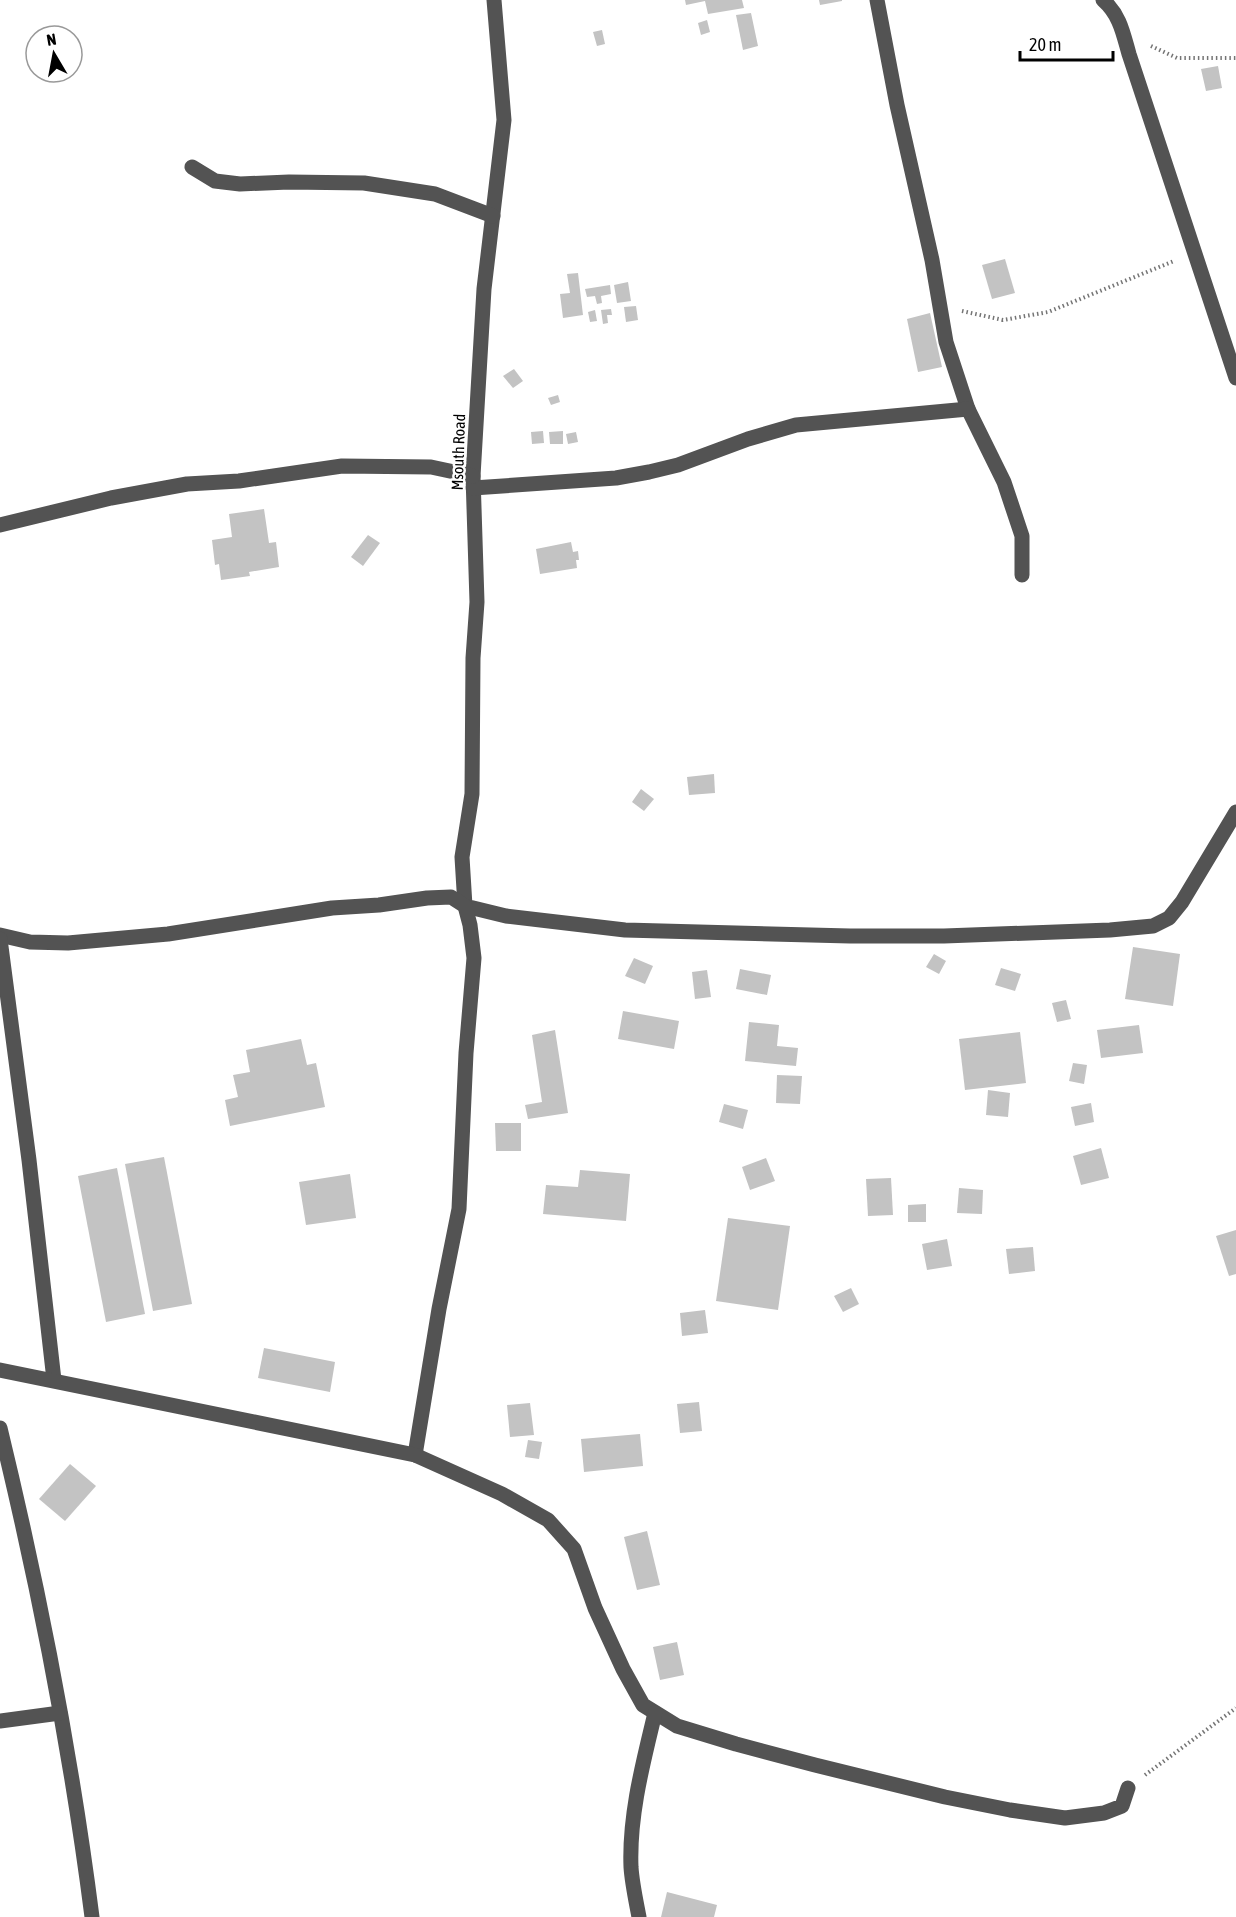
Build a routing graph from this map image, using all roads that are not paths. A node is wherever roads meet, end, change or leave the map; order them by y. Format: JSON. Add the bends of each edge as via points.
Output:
{"nodes":[{"id":1,"x":494,"y":0,"type":"edge"},
{"id":2,"x":877,"y":0,"type":"edge"},
{"id":3,"x":1103,"y":0,"type":"edge"},
{"id":4,"x":192,"y":167,"type":"dead end"},
{"id":5,"x":493,"y":216,"type":"junction"},
{"id":6,"x":1236,"y":378,"type":"edge"},
{"id":7,"x":968,"y":409,"type":"junction"},
{"id":8,"x":473,"y":482,"type":"junction"},
{"id":9,"x":0,"y":525,"type":"edge"},
{"id":10,"x":1022,"y":575,"type":"dead end"},
{"id":11,"x":1236,"y":812,"type":"edge"},
{"id":12,"x":465,"y":906,"type":"junction"},
{"id":13,"x":0,"y":937,"type":"edge"},
{"id":14,"x":0,"y":1370,"type":"edge"},
{"id":15,"x":54,"y":1380,"type":"junction"},
{"id":16,"x":0,"y":1428,"type":"edge"},
{"id":17,"x":415,"y":1455,"type":"junction"},
{"id":18,"x":60,"y":1713,"type":"junction"},
{"id":19,"x":655,"y":1713,"type":"junction"},
{"id":20,"x":0,"y":1721,"type":"edge"},
{"id":21,"x":1128,"y":1788,"type":"road end"},
{"id":22,"x":92,"y":1917,"type":"edge"},
{"id":23,"x":639,"y":1917,"type":"edge"}],
"edges":[{"from":1,"to":5,"type":"street","name":"Msouth Road","via":[[504,120]]},
{"from":2,"to":7,"type":"street","via":[[946,342]]},
{"from":3,"to":6,"type":"street","via":[[1120,21]]},
{"from":4,"to":5,"type":"street","via":[[215,181],[240,184],[364,183],[435,194]]},
{"from":5,"to":8,"type":"street","name":"Msouth Road","via":[[484,289]]},
{"from":7,"to":8,"type":"street","via":[[796,425],[678,465],[616,478]]},
{"from":7,"to":10,"type":"street","via":[[1004,482],[1022,536]]},
{"from":8,"to":9,"type":"street","via":[[431,467],[342,466],[239,481],[187,484]]},
{"from":8,"to":12,"type":"street","name":"Msouth Road","via":[[477,602],[472,794],[462,857]]},
{"from":11,"to":12,"type":"street","via":[[1182,902],[1169,918],[1153,926],[944,936],[625,930],[506,916]]},
{"from":12,"to":13,"type":"street","via":[[451,897],[428,898],[332,908],[168,934],[68,943]]},
{"from":12,"to":17,"type":"street","name":"Msouth Road","via":[[474,958],[459,1209]]},
{"from":13,"to":15,"type":"street"},
{"from":14,"to":15,"type":"street"},
{"from":15,"to":17,"type":"street"},
{"from":16,"to":18,"type":"street","via":[[30,1553]]},
{"from":17,"to":19,"type":"street","via":[[502,1494],[548,1520],[574,1549],[623,1669],[643,1705]]},
{"from":18,"to":20,"type":"street"},
{"from":18,"to":22,"type":"street"},
{"from":19,"to":21,"type":"street","via":[[677,1726],[736,1744],[1010,1810],[1065,1818],[1104,1814],[1122,1806]]},
{"from":19,"to":23,"type":"street","via":[[639,1776],[633,1823],[631,1868]]}]}
